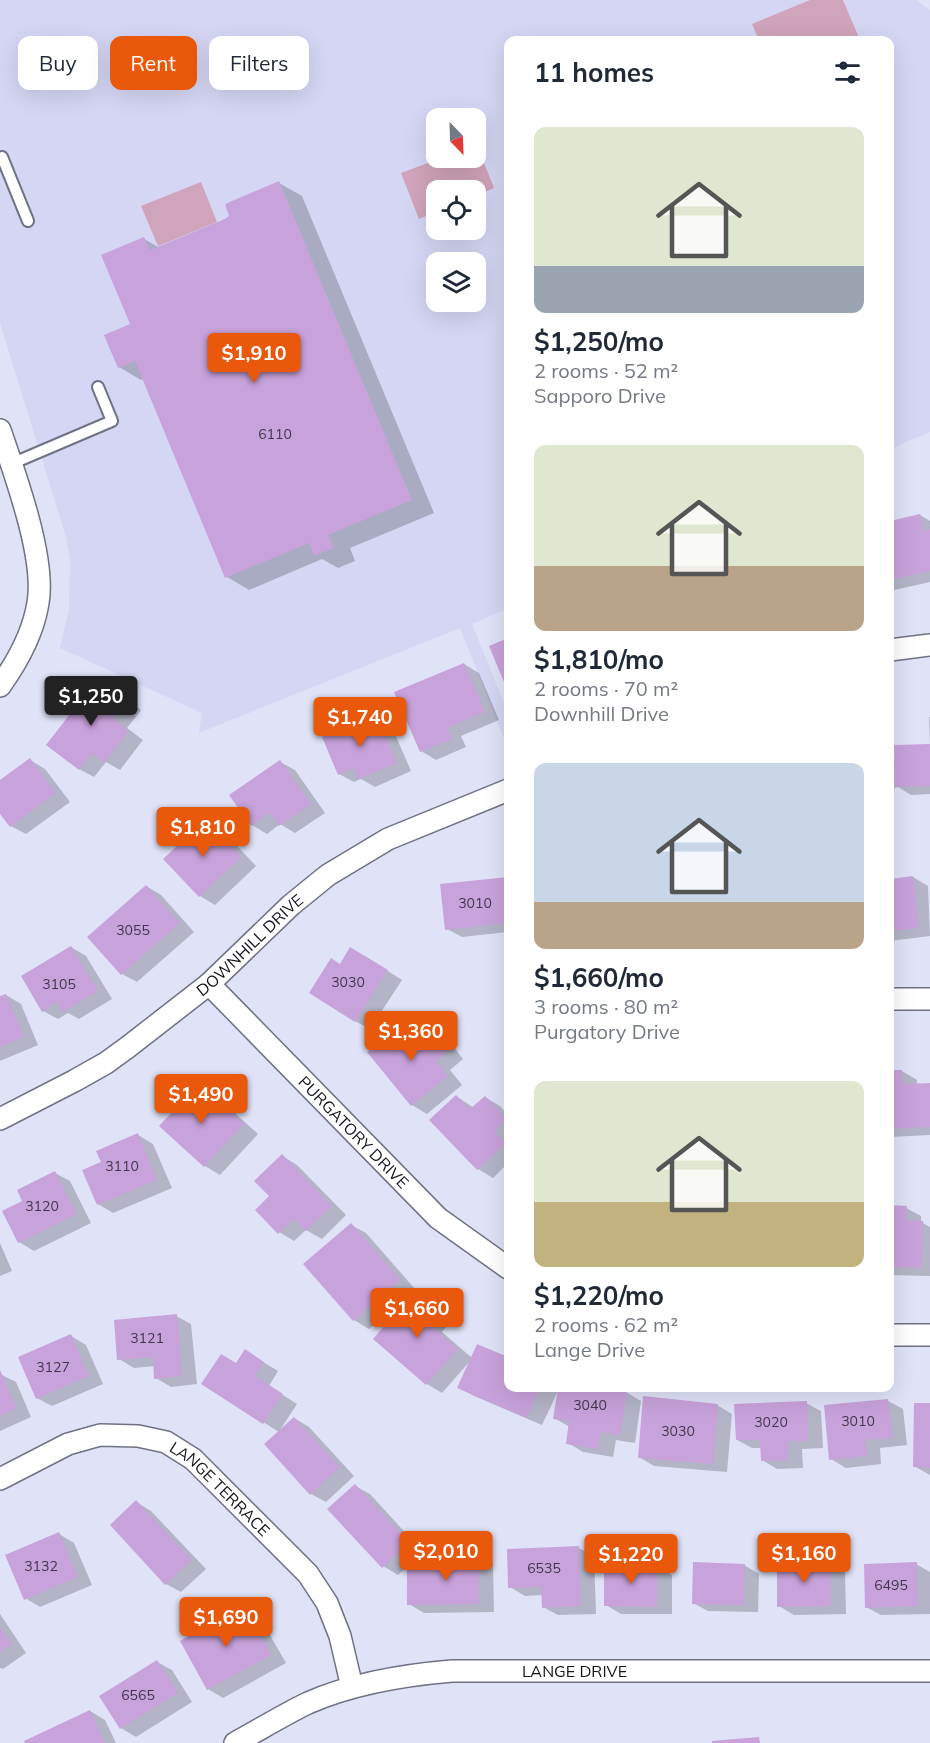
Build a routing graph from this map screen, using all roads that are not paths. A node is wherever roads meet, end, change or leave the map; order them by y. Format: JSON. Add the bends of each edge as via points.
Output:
{"nodes":[{"id":1,"x":0,"y":158,"type":"edge"},
{"id":2,"x":28,"y":221,"type":"dead end"},
{"id":3,"x":98,"y":387,"type":"dead end"},
{"id":4,"x":0,"y":430,"type":"edge"},
{"id":5,"x":11,"y":464,"type":"junction"},
{"id":6,"x":930,"y":645,"type":"edge"},
{"id":7,"x":894,"y":650,"type":"edge"},
{"id":8,"x":0,"y":686,"type":"edge"},
{"id":9,"x":504,"y":792,"type":"edge"},
{"id":10,"x":209,"y":984,"type":"junction"},
{"id":11,"x":894,"y":999,"type":"edge"},
{"id":12,"x":930,"y":999,"type":"edge"},
{"id":13,"x":0,"y":1119,"type":"edge"},
{"id":14,"x":504,"y":1266,"type":"edge"},
{"id":15,"x":894,"y":1335,"type":"edge"},
{"id":16,"x":930,"y":1335,"type":"edge"},
{"id":17,"x":0,"y":1479,"type":"edge"},
{"id":18,"x":930,"y":1671,"type":"edge"},
{"id":19,"x":352,"y":1687,"type":"junction"},
{"id":20,"x":235,"y":1743,"type":"edge"}],
"edges":[{"from":1,"to":2,"type":"lane"},
{"from":3,"to":5,"type":"lane","via":[[112,421]]},
{"from":4,"to":5,"type":"street"},
{"from":5,"to":8,"type":"street","via":[[35,554],[39,602],[16,664]]},
{"from":6,"to":7,"type":"street"},
{"from":9,"to":10,"type":"street","name":"DOWNHILL DRIVE","via":[[388,839],[336,870],[291,905]]},
{"from":10,"to":13,"type":"street","name":"DOWNHILL DRIVE","via":[[106,1063]]},
{"from":10,"to":14,"type":"street","name":"PURGATORY DRIVE","via":[[438,1218]]},
{"from":11,"to":12,"type":"street"},
{"from":15,"to":16,"type":"street"},
{"from":17,"to":19,"type":"street","name":"LANGE TERRACE","via":[[68,1444],[100,1435],[138,1436],[166,1442],[193,1460],[309,1574],[327,1603],[340,1636]]},
{"from":18,"to":19,"type":"street","name":"LANGE DRIVE","via":[[452,1671],[413,1674]]},
{"from":19,"to":20,"type":"street","name":"LANGE DRIVE","via":[[309,1703]]}]}
